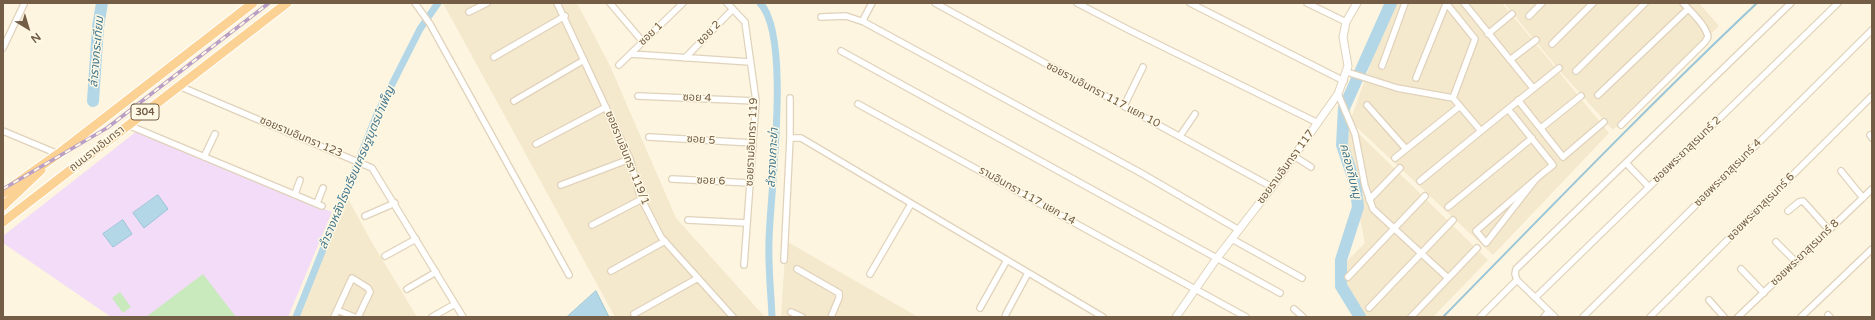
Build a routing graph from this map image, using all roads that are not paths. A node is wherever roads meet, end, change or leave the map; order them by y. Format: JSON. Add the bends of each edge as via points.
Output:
{"nodes":[{"id":1,"x":252,"y":3,"type":"edge"},
{"id":2,"x":287,"y":3,"type":"edge"},
{"id":3,"x":415,"y":3,"type":"edge"},
{"id":4,"x":487,"y":3,"type":"edge"},
{"id":5,"x":558,"y":3,"type":"edge"},
{"id":6,"x":610,"y":3,"type":"edge"},
{"id":7,"x":683,"y":3,"type":"edge"},
{"id":8,"x":727,"y":3,"type":"edge"},
{"id":9,"x":872,"y":3,"type":"edge"},
{"id":10,"x":935,"y":3,"type":"edge"},
{"id":11,"x":1077,"y":3,"type":"edge"},
{"id":12,"x":1190,"y":3,"type":"edge"},
{"id":13,"x":1306,"y":3,"type":"edge"},
{"id":14,"x":1357,"y":3,"type":"edge"},
{"id":15,"x":1405,"y":3,"type":"edge"},
{"id":16,"x":1446,"y":3,"type":"edge"},
{"id":17,"x":1542,"y":3,"type":"edge"},
{"id":18,"x":1593,"y":3,"type":"edge"},
{"id":19,"x":1646,"y":3,"type":"edge"},
{"id":20,"x":1683,"y":3,"type":"edge"},
{"id":21,"x":1791,"y":3,"type":"edge"},
{"id":22,"x":1838,"y":3,"type":"edge"},
{"id":23,"x":24,"y":4,"type":"dead end"},
{"id":24,"x":1466,"y":4,"type":"edge"},
{"id":25,"x":733,"y":9,"type":"junction"},
{"id":26,"x":1688,"y":9,"type":"junction"},
{"id":27,"x":469,"y":12,"type":"dead end"},
{"id":28,"x":1512,"y":14,"type":"dead end"},
{"id":29,"x":565,"y":16,"type":"junction"},
{"id":30,"x":1529,"y":16,"type":"dead end"},
{"id":31,"x":821,"y":17,"type":"dead end"},
{"id":32,"x":864,"y":22,"type":"junction"},
{"id":33,"x":1346,"y":22,"type":"junction"},
{"id":34,"x":1872,"y":30,"type":"edge"},
{"id":35,"x":1488,"y":34,"type":"junction"},
{"id":36,"x":1536,"y":40,"type":"dead end"},
{"id":37,"x":644,"y":42,"type":"junction"},
{"id":38,"x":1552,"y":44,"type":"dead end"},
{"id":39,"x":3,"y":48,"type":"edge"},
{"id":40,"x":841,"y":52,"type":"dead end"},
{"id":41,"x":630,"y":54,"type":"junction"},
{"id":42,"x":494,"y":57,"type":"dead end"},
{"id":43,"x":685,"y":58,"type":"junction"},
{"id":44,"x":584,"y":60,"type":"junction"},
{"id":45,"x":1510,"y":60,"type":"junction"},
{"id":46,"x":750,"y":62,"type":"junction"},
{"id":47,"x":619,"y":65,"type":"dead end"},
{"id":48,"x":1382,"y":66,"type":"dead end"},
{"id":49,"x":1143,"y":67,"type":"dead end"},
{"id":50,"x":1559,"y":68,"type":"dead end"},
{"id":51,"x":1576,"y":71,"type":"dead end"},
{"id":52,"x":1347,"y":72,"type":"junction"},
{"id":53,"x":1416,"y":78,"type":"dead end"},
{"id":54,"x":1344,"y":81,"type":"junction"},
{"id":55,"x":179,"y":86,"type":"junction"},
{"id":56,"x":1533,"y":88,"type":"junction"},
{"id":57,"x":1338,"y":94,"type":"junction"},
{"id":58,"x":1598,"y":95,"type":"dead end"},
{"id":59,"x":638,"y":96,"type":"dead end"},
{"id":60,"x":1581,"y":96,"type":"dead end"},
{"id":61,"x":1872,"y":96,"type":"edge"},
{"id":62,"x":790,"y":98,"type":"dead end"},
{"id":63,"x":1453,"y":98,"type":"junction"},
{"id":64,"x":1518,"y":100,"type":"junction"},
{"id":65,"x":514,"y":101,"type":"dead end"},
{"id":66,"x":756,"y":101,"type":"junction"},
{"id":67,"x":858,"y":104,"type":"dead end"},
{"id":68,"x":1367,"y":105,"type":"dead end"},
{"id":69,"x":1124,"y":106,"type":"junction"},
{"id":70,"x":1460,"y":106,"type":"junction"},
{"id":71,"x":606,"y":107,"type":"junction"},
{"id":72,"x":1508,"y":109,"type":"junction"},
{"id":73,"x":1195,"y":114,"type":"dead end"},
{"id":74,"x":1604,"y":122,"type":"dead end"},
{"id":75,"x":1318,"y":123,"type":"junction"},
{"id":76,"x":128,"y":125,"type":"junction"},
{"id":77,"x":1621,"y":125,"type":"dead end"},
{"id":78,"x":1541,"y":128,"type":"junction"},
{"id":79,"x":3,"y":131,"type":"edge"},
{"id":80,"x":1481,"y":131,"type":"junction"},
{"id":81,"x":215,"y":134,"type":"dead end"},
{"id":82,"x":1180,"y":136,"type":"junction"},
{"id":83,"x":649,"y":137,"type":"dead end"},
{"id":84,"x":790,"y":138,"type":"junction"},
{"id":85,"x":1532,"y":138,"type":"junction"},
{"id":86,"x":753,"y":143,"type":"junction"},
{"id":87,"x":536,"y":144,"type":"dead end"},
{"id":88,"x":1406,"y":149,"type":"junction"},
{"id":89,"x":58,"y":154,"type":"junction"},
{"id":90,"x":1294,"y":156,"type":"junction"},
{"id":91,"x":204,"y":157,"type":"junction"},
{"id":92,"x":1395,"y":158,"type":"dead end"},
{"id":93,"x":630,"y":159,"type":"junction"},
{"id":94,"x":1626,"y":163,"type":"junction"},
{"id":95,"x":1311,"y":167,"type":"dead end"},
{"id":96,"x":1400,"y":168,"type":"dead end"},
{"id":97,"x":1841,"y":171,"type":"dead end"},
{"id":98,"x":672,"y":179,"type":"dead end"},
{"id":99,"x":300,"y":180,"type":"dead end"},
{"id":100,"x":1535,"y":180,"type":"junction"},
{"id":101,"x":1420,"y":181,"type":"dead end"},
{"id":102,"x":750,"y":183,"type":"junction"},
{"id":103,"x":561,"y":185,"type":"dead end"},
{"id":104,"x":1272,"y":187,"type":"junction"},
{"id":105,"x":1649,"y":187,"type":"junction"},
{"id":106,"x":324,"y":188,"type":"dead end"},
{"id":107,"x":1872,"y":189,"type":"edge"},
{"id":108,"x":3,"y":193,"type":"edge"},
{"id":109,"x":295,"y":194,"type":"junction"},
{"id":110,"x":1426,"y":196,"type":"dead end"},
{"id":111,"x":1863,"y":198,"type":"junction"},
{"id":112,"x":642,"y":199,"type":"junction"},
{"id":113,"x":1369,"y":200,"type":"junction"},
{"id":114,"x":395,"y":203,"type":"junction"},
{"id":115,"x":910,"y":204,"type":"junction"},
{"id":116,"x":3,"y":206,"type":"edge"},
{"id":117,"x":1448,"y":207,"type":"dead end"},
{"id":118,"x":1788,"y":212,"type":"dead end"},
{"id":119,"x":365,"y":216,"type":"dead end"},
{"id":120,"x":688,"y":220,"type":"dead end"},
{"id":121,"x":1453,"y":220,"type":"dead end"},
{"id":122,"x":3,"y":222,"type":"edge"},
{"id":123,"x":747,"y":223,"type":"junction"},
{"id":124,"x":592,"y":226,"type":"dead end"},
{"id":125,"x":1394,"y":228,"type":"junction"},
{"id":126,"x":1238,"y":230,"type":"junction"},
{"id":127,"x":1829,"y":230,"type":"junction"},
{"id":128,"x":1232,"y":238,"type":"junction"},
{"id":129,"x":416,"y":239,"type":"junction"},
{"id":130,"x":665,"y":241,"type":"junction"},
{"id":131,"x":1776,"y":242,"type":"dead end"},
{"id":132,"x":1477,"y":248,"type":"dead end"},
{"id":133,"x":1872,"y":249,"type":"edge"},
{"id":134,"x":1421,"y":253,"type":"junction"},
{"id":135,"x":385,"y":256,"type":"dead end"},
{"id":136,"x":1217,"y":258,"type":"junction"},
{"id":137,"x":784,"y":260,"type":"dead end"},
{"id":138,"x":1007,"y":260,"type":"junction"},
{"id":139,"x":1796,"y":262,"type":"junction"},
{"id":140,"x":744,"y":265,"type":"dead end"},
{"id":141,"x":797,"y":269,"type":"dead end"},
{"id":142,"x":1741,"y":269,"type":"dead end"},
{"id":143,"x":436,"y":272,"type":"junction"},
{"id":144,"x":611,"y":272,"type":"dead end"},
{"id":145,"x":1028,"y":273,"type":"junction"},
{"id":146,"x":870,"y":274,"type":"dead end"},
{"id":147,"x":569,"y":275,"type":"dead end"},
{"id":148,"x":1348,"y":277,"type":"dead end"},
{"id":149,"x":698,"y":278,"type":"junction"},
{"id":150,"x":1302,"y":278,"type":"dead end"},
{"id":151,"x":1448,"y":278,"type":"junction"},
{"id":152,"x":1517,"y":280,"type":"junction"},
{"id":153,"x":407,"y":288,"type":"dead end"},
{"id":154,"x":1196,"y":288,"type":"junction"},
{"id":155,"x":1280,"y":293,"type":"dead end"},
{"id":156,"x":1764,"y":293,"type":"junction"},
{"id":157,"x":1536,"y":297,"type":"junction"},
{"id":158,"x":1709,"y":300,"type":"dead end"},
{"id":159,"x":455,"y":304,"type":"junction"},
{"id":160,"x":980,"y":308,"type":"dead end"},
{"id":161,"x":1369,"y":308,"type":"dead end"},
{"id":162,"x":1294,"y":309,"type":"dead end"},
{"id":163,"x":337,"y":310,"type":"junction"},
{"id":164,"x":1549,"y":311,"type":"junction"},
{"id":165,"x":791,"y":312,"type":"dead end"},
{"id":166,"x":634,"y":314,"type":"dead end"},
{"id":167,"x":1237,"y":314,"type":"edge"},
{"id":168,"x":731,"y":316,"type":"edge"},
{"id":169,"x":334,"y":317,"type":"edge"},
{"id":170,"x":354,"y":317,"type":"edge"},
{"id":171,"x":358,"y":317,"type":"edge"},
{"id":172,"x":432,"y":317,"type":"edge"},
{"id":173,"x":463,"y":317,"type":"edge"},
{"id":174,"x":802,"y":317,"type":"edge"},
{"id":175,"x":832,"y":317,"type":"edge"},
{"id":176,"x":1005,"y":317,"type":"edge"},
{"id":177,"x":1104,"y":317,"type":"edge"},
{"id":178,"x":1176,"y":317,"type":"edge"},
{"id":179,"x":1246,"y":317,"type":"edge"},
{"id":180,"x":1303,"y":317,"type":"edge"},
{"id":181,"x":1411,"y":317,"type":"edge"},
{"id":182,"x":1480,"y":317,"type":"edge"},
{"id":183,"x":1544,"y":317,"type":"edge"},
{"id":184,"x":1555,"y":317,"type":"edge"},
{"id":185,"x":1583,"y":317,"type":"edge"},
{"id":186,"x":1650,"y":317,"type":"edge"},
{"id":187,"x":1724,"y":317,"type":"edge"},
{"id":188,"x":1738,"y":317,"type":"edge"},
{"id":189,"x":1801,"y":317,"type":"edge"}],
"edges":[{"from":1,"to":89,"type":"highway","name":"ถนนรามอินทรา","number":"304"},
{"from":2,"to":55,"type":"highway","name":"ถนนรามอินทรา","number":"304"},
{"from":3,"to":147,"type":"street","via":[[430,24]]},
{"from":4,"to":27,"type":"street"},
{"from":5,"to":29,"type":"street","name":"ซอยรามอินทรา 119/1"},
{"from":6,"to":37,"type":"street"},
{"from":7,"to":37,"type":"street","name":"ซอย 1"},
{"from":8,"to":25,"type":"street","name":"ซอยรามอินทรา 119"},
{"from":9,"to":32,"type":"street"},
{"from":10,"to":69,"type":"street","name":"ซอยรามอินทรา 117 แยก 10"},
{"from":11,"to":75,"type":"street"},
{"from":12,"to":54,"type":"street"},
{"from":13,"to":33,"type":"street"},
{"from":14,"to":33,"type":"street","name":"ซอยรามอินทรา 117"},
{"from":15,"to":48,"type":"street"},
{"from":16,"to":53,"type":"street"},
{"from":16,"to":63,"type":"street","via":[[1475,39]]},
{"from":17,"to":30,"type":"street"},
{"from":18,"to":38,"type":"street"},
{"from":19,"to":51,"type":"street"},
{"from":20,"to":26,"type":"street"},
{"from":21,"to":94,"type":"street"},
{"from":22,"to":105,"type":"street","name":"ซอยพระยาสุเรนทร์ 2"},
{"from":23,"to":39,"type":"street"},
{"from":24,"to":35,"type":"street"},
{"from":25,"to":43,"type":"street","name":"ซอย 2"},
{"from":25,"to":46,"type":"street","name":"ซอยรามอินทรา 119","via":[[745,22]]},
{"from":26,"to":58,"type":"street"},
{"from":26,"to":77,"type":"street","via":[[1708,37]]},
{"from":28,"to":35,"type":"street"},
{"from":29,"to":42,"type":"street"},
{"from":29,"to":44,"type":"street","name":"ซอยรามอินทรา 119/1"},
{"from":31,"to":32,"type":"street","via":[[846,16]]},
{"from":32,"to":126,"type":"street","via":[[1141,173]]},
{"from":33,"to":52,"type":"street","name":"ซอยรามอินทรา 117","via":[[1343,37]]},
{"from":34,"to":185,"type":"street","name":"ซอยพระยาสุเรนทร์ 4"},
{"from":35,"to":45,"type":"street"},
{"from":36,"to":45,"type":"street"},
{"from":37,"to":41,"type":"street","name":"ซอย 1"},
{"from":40,"to":136,"type":"street"},
{"from":41,"to":43,"type":"street"},
{"from":41,"to":47,"type":"street","name":"ซอย 1"},
{"from":43,"to":46,"type":"street"},
{"from":44,"to":65,"type":"street"},
{"from":44,"to":71,"type":"street","name":"ซอยรามอินทรา 119/1"},
{"from":45,"to":56,"type":"street"},
{"from":46,"to":66,"type":"street","name":"ซอยรามอินทรา 119"},
{"from":49,"to":69,"type":"street"},
{"from":50,"to":56,"type":"street"},
{"from":52,"to":54,"type":"street","name":"ซอยรามอินทรา 117"},
{"from":52,"to":63,"type":"street","via":[[1374,82]]},
{"from":54,"to":57,"type":"street","name":"ซอยรามอินทรา 117"},
{"from":55,"to":76,"type":"highway","name":"ถนนรามอินทรา","number":"304"},
{"from":55,"to":114,"type":"street","name":"ซอยรามอินทรา 123","via":[[362,162],[375,171]]},
{"from":56,"to":64,"type":"street"},
{"from":57,"to":75,"type":"street","name":"ซอยรามอินทรา 117"},
{"from":57,"to":113,"type":"street","via":[[1355,134]]},
{"from":59,"to":66,"type":"street","name":"ซอย 4"},
{"from":60,"to":78,"type":"street"},
{"from":61,"to":186,"type":"street","name":"ซอยพระยาสุเรนทร์ 6"},
{"from":62,"to":84,"type":"street"},
{"from":63,"to":70,"type":"street"},
{"from":64,"to":72,"type":"street"},
{"from":64,"to":78,"type":"street"},
{"from":66,"to":86,"type":"street","name":"ซอยรามอินทรา 119"},
{"from":67,"to":154,"type":"street","name":"รามอินทรา 117 แยก 14"},
{"from":68,"to":88,"type":"street"},
{"from":69,"to":82,"type":"street","name":"ซอยรามอินทรา 117 แยก 10"},
{"from":70,"to":80,"type":"street"},
{"from":70,"to":88,"type":"street"},
{"from":71,"to":87,"type":"street"},
{"from":71,"to":93,"type":"street","name":"ซอยรามอินทรา 119/1"},
{"from":72,"to":80,"type":"street"},
{"from":72,"to":85,"type":"street"},
{"from":73,"to":82,"type":"street"},
{"from":74,"to":78,"type":"street","via":[[1563,157]]},
{"from":75,"to":90,"type":"street","name":"ซอยรามอินทรา 117"},
{"from":76,"to":91,"type":"street"},
{"from":76,"to":122,"type":"highway","name":"ถนนรามอินทรา","number":"304"},
{"from":79,"to":89,"type":"street"},
{"from":80,"to":101,"type":"street"},
{"from":81,"to":91,"type":"street"},
{"from":82,"to":104,"type":"street","name":"ซอยรามอินทรา 117 แยก 10"},
{"from":83,"to":86,"type":"street","name":"ซอย 5"},
{"from":84,"to":115,"type":"street","via":[[801,138]]},
{"from":84,"to":137,"type":"street"},
{"from":85,"to":100,"type":"street","via":[[1553,165]]},
{"from":85,"to":117,"type":"street"},
{"from":86,"to":102,"type":"street","name":"ซอยรามอินทรา 119"},
{"from":88,"to":92,"type":"street"},
{"from":89,"to":108,"type":"highway","name":"ถนนรามอินทรา","number":"304"},
{"from":89,"to":116,"type":"highway"},
{"from":90,"to":95,"type":"street"},
{"from":90,"to":104,"type":"street","name":"ซอยรามอินทรา 117"},
{"from":91,"to":109,"type":"street"},
{"from":93,"to":103,"type":"street"},
{"from":93,"to":112,"type":"street","name":"ซอยรามอินทรา 119/1"},
{"from":94,"to":105,"type":"street"},
{"from":94,"to":152,"type":"street","via":[[1516,269]]},
{"from":96,"to":113,"type":"street"},
{"from":97,"to":111,"type":"street"},
{"from":98,"to":102,"type":"street","name":"ซอย 6"},
{"from":99,"to":109,"type":"street"},
{"from":100,"to":100,"type":"street","via":[[1476,231],[1486,243],[1500,224]]},
{"from":102,"to":123,"type":"street","name":"ซอยรามอินทรา 119"},
{"from":104,"to":126,"type":"street","name":"ซอยรามอินทรา 117"},
{"from":105,"to":157,"type":"street","name":"ซอยพระยาสุเรนทร์ 2"},
{"from":106,"to":109,"type":"street","via":[[319,204]]},
{"from":107,"to":111,"type":"street","name":"ซอยพระยาสุเรนทร์ 8"},
{"from":110,"to":125,"type":"street"},
{"from":111,"to":127,"type":"street","name":"ซอยพระยาสุเรนทร์ 8"},
{"from":112,"to":124,"type":"street"},
{"from":112,"to":130,"type":"street","name":"ซอยรามอินทรา 119/1"},
{"from":113,"to":125,"type":"street","via":[[1373,209]]},
{"from":114,"to":119,"type":"street"},
{"from":114,"to":129,"type":"street","name":"ซอยรามอินทรา 123"},
{"from":115,"to":138,"type":"street"},
{"from":115,"to":146,"type":"street"},
{"from":118,"to":127,"type":"street","via":[[1803,201]]},
{"from":120,"to":123,"type":"street"},
{"from":121,"to":134,"type":"street"},
{"from":123,"to":140,"type":"street","name":"ซอยรามอินทรา 119"},
{"from":125,"to":134,"type":"street"},
{"from":125,"to":148,"type":"street"},
{"from":126,"to":128,"type":"street","name":"ซอยรามอินทรา 117"},
{"from":127,"to":139,"type":"street","name":"ซอยพระยาสุเรนทร์ 8"},
{"from":128,"to":136,"type":"street","name":"ซอยรามอินทรา 117"},
{"from":128,"to":150,"type":"street"},
{"from":129,"to":135,"type":"street"},
{"from":129,"to":143,"type":"street","name":"ซอยรามอินทรา 123"},
{"from":130,"to":144,"type":"street"},
{"from":130,"to":149,"type":"street","name":"ซอยรามอินทรา 119/1"},
{"from":131,"to":139,"type":"street"},
{"from":132,"to":151,"type":"street"},
{"from":133,"to":189,"type":"street"},
{"from":134,"to":151,"type":"street"},
{"from":134,"to":161,"type":"street"},
{"from":136,"to":154,"type":"street","name":"ซอยรามอินทรา 117"},
{"from":136,"to":155,"type":"street"},
{"from":138,"to":145,"type":"street"},
{"from":138,"to":160,"type":"street"},
{"from":139,"to":156,"type":"street","name":"ซอยพระยาสุเรนทร์ 8"},
{"from":141,"to":175,"type":"street","via":[[839,293]]},
{"from":142,"to":156,"type":"street"},
{"from":143,"to":153,"type":"street"},
{"from":143,"to":159,"type":"street","name":"ซอยรามอินทรา 123"},
{"from":145,"to":176,"type":"street"},
{"from":145,"to":177,"type":"street"},
{"from":149,"to":166,"type":"street"},
{"from":149,"to":168,"type":"street","name":"ซอยรามอินทรา 119/1"},
{"from":151,"to":181,"type":"street"},
{"from":152,"to":157,"type":"street"},
{"from":152,"to":182,"type":"street"},
{"from":154,"to":167,"type":"street","name":"รามอินทรา 117 แยก 14"},
{"from":154,"to":178,"type":"street","name":"ซอยรามอินทรา 117"},
{"from":156,"to":188,"type":"street","name":"ซอยพระยาสุเรนทร์ 8"},
{"from":157,"to":164,"type":"street"},
{"from":158,"to":187,"type":"street"},
{"from":159,"to":172,"type":"street"},
{"from":159,"to":173,"type":"street","name":"ซอยรามอินทรา 123"},
{"from":162,"to":180,"type":"street"},
{"from":163,"to":169,"type":"street"},
{"from":163,"to":170,"type":"street"},
{"from":163,"to":171,"type":"street","via":[[352,278],[370,292]]},
{"from":164,"to":183,"type":"street"},
{"from":164,"to":184,"type":"street"},
{"from":165,"to":174,"type":"street"},
{"from":167,"to":179,"type":"street","name":"รามอินทรา 117 แยก 14"}]}
